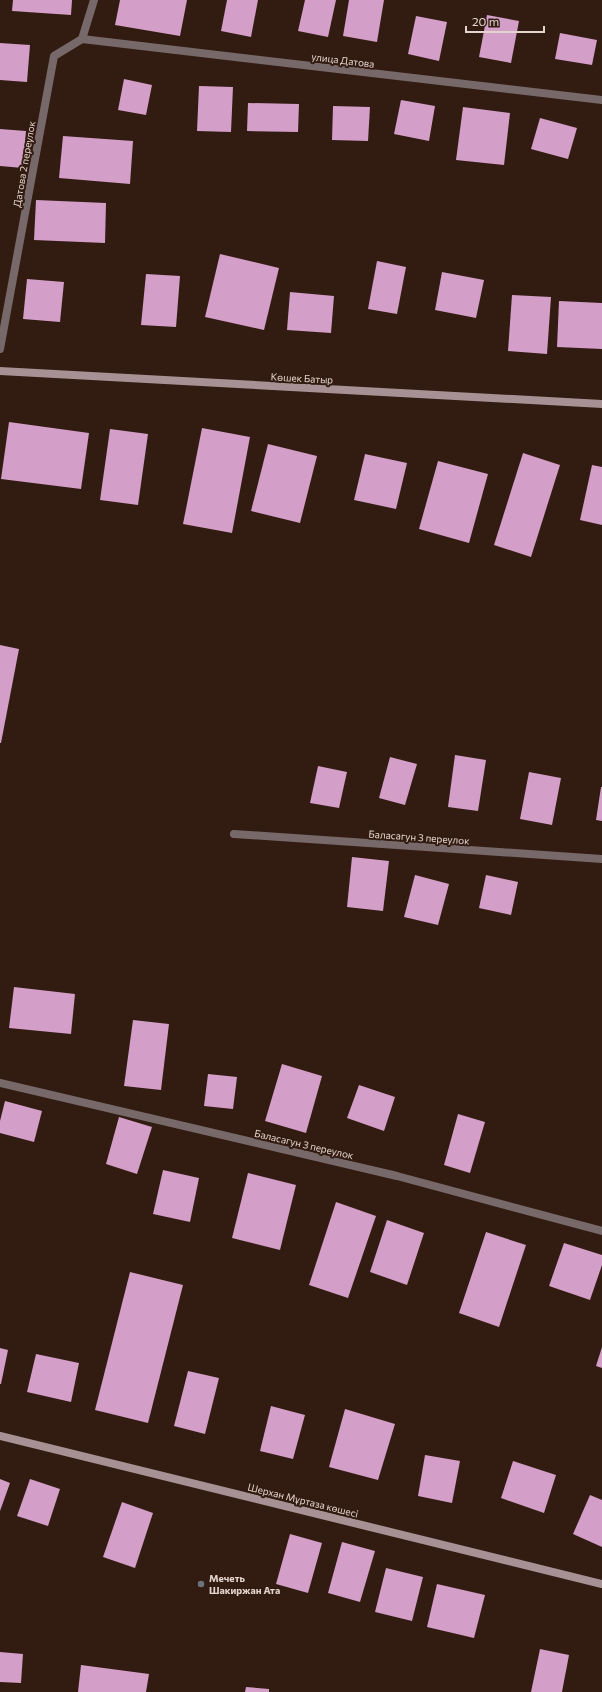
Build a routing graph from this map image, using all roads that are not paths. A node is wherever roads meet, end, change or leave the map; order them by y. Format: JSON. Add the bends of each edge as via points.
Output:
{"nodes":[{"id":1,"x":94,"y":0,"type":"edge"},
{"id":2,"x":82,"y":39,"type":"junction"},
{"id":3,"x":602,"y":100,"type":"edge"},
{"id":4,"x":0,"y":349,"type":"edge"},
{"id":5,"x":0,"y":371,"type":"edge"},
{"id":6,"x":602,"y":404,"type":"edge"},
{"id":7,"x":234,"y":834,"type":"dead end"},
{"id":8,"x":602,"y":860,"type":"edge"},
{"id":9,"x":0,"y":1083,"type":"edge"},
{"id":10,"x":602,"y":1231,"type":"edge"},
{"id":11,"x":0,"y":1436,"type":"edge"},
{"id":12,"x":602,"y":1584,"type":"edge"}],
"edges":[{"from":1,"to":2,"type":"street"},
{"from":2,"to":3,"type":"street","name":"улица Датова"},
{"from":2,"to":4,"type":"street","name":"Датова 2 переулок","via":[[54,56]]},
{"from":5,"to":6,"type":"street","name":"Көшек Батыр"},
{"from":7,"to":8,"type":"street","name":"Баласагун 3 переулок"},
{"from":9,"to":10,"type":"street","name":"Баласагун 3 переулок","via":[[397,1176]]},
{"from":11,"to":12,"type":"street","name":"Шерхан Мұртаза көшесі"}]}
